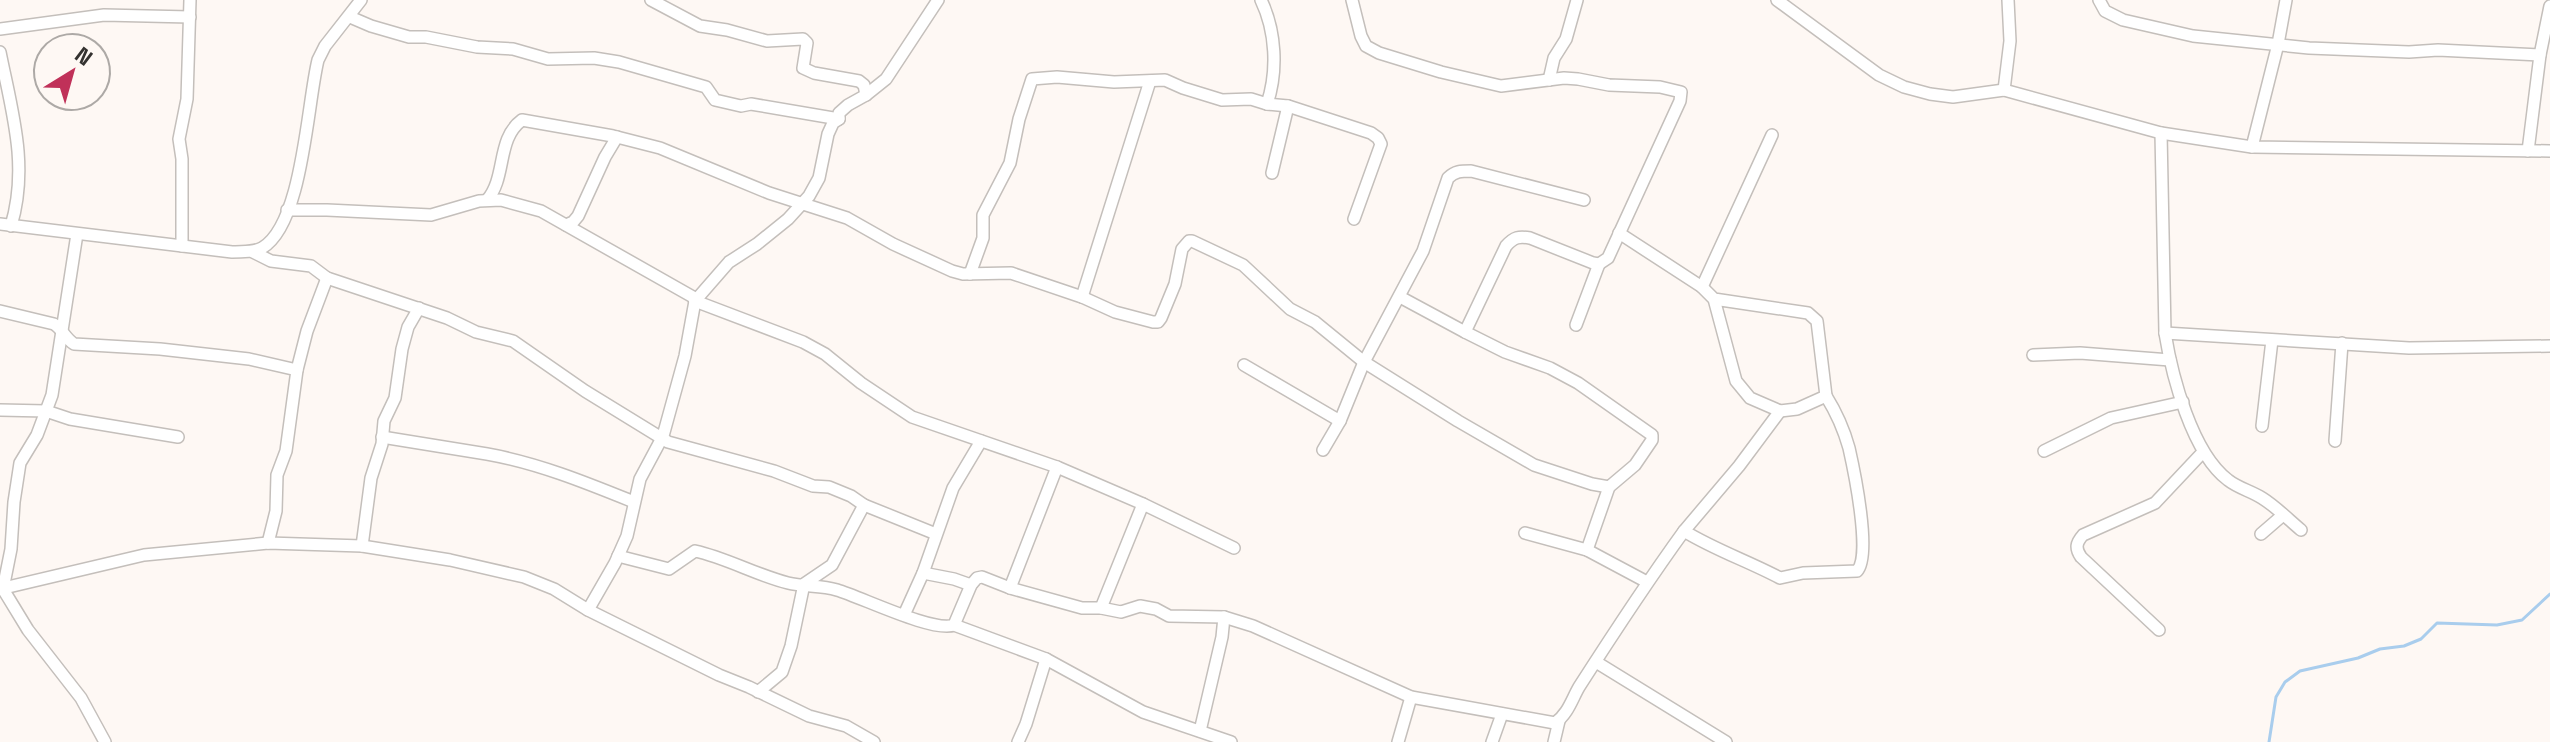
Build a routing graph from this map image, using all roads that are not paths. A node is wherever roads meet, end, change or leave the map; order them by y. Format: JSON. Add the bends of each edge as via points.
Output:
{"nodes":[{"id":1,"x":190,"y":0,"type":"edge"},
{"id":2,"x":361,"y":0,"type":"edge"},
{"id":3,"x":651,"y":0,"type":"edge"},
{"id":4,"x":938,"y":0,"type":"edge"},
{"id":5,"x":1261,"y":0,"type":"edge"},
{"id":6,"x":1352,"y":0,"type":"edge"},
{"id":7,"x":1577,"y":0,"type":"edge"},
{"id":8,"x":1777,"y":0,"type":"edge"},
{"id":9,"x":2008,"y":0,"type":"edge"},
{"id":10,"x":2099,"y":0,"type":"edge"},
{"id":11,"x":2286,"y":0,"type":"edge"},
{"id":12,"x":2550,"y":6,"type":"edge"},
{"id":13,"x":190,"y":17,"type":"junction"},
{"id":14,"x":350,"y":17,"type":"junction"},
{"id":15,"x":0,"y":29,"type":"edge"},
{"id":16,"x":2278,"y":44,"type":"junction"},
{"id":17,"x":0,"y":52,"type":"edge"},
{"id":18,"x":2540,"y":55,"type":"junction"},
{"id":19,"x":1549,"y":80,"type":"junction"},
{"id":20,"x":1150,"y":81,"type":"junction"},
{"id":21,"x":2004,"y":90,"type":"junction"},
{"id":22,"x":866,"y":95,"type":"junction"},
{"id":23,"x":1267,"y":104,"type":"junction"},
{"id":24,"x":1288,"y":106,"type":"junction"},
{"id":25,"x":839,"y":119,"type":"junction"},
{"id":26,"x":2161,"y":133,"type":"junction"},
{"id":27,"x":1772,"y":135,"type":"dead end"},
{"id":28,"x":617,"y":137,"type":"junction"},
{"id":29,"x":2252,"y":147,"type":"junction"},
{"id":30,"x":2528,"y":151,"type":"junction"},
{"id":31,"x":2550,"y":151,"type":"edge"},
{"id":32,"x":1272,"y":173,"type":"dead end"},
{"id":33,"x":487,"y":200,"type":"junction"},
{"id":34,"x":1584,"y":200,"type":"dead end"},
{"id":35,"x":803,"y":202,"type":"junction"},
{"id":36,"x":287,"y":210,"type":"junction"},
{"id":37,"x":1354,"y":219,"type":"dead end"},
{"id":38,"x":5,"y":225,"type":"edge"},
{"id":39,"x":566,"y":225,"type":"junction"},
{"id":40,"x":1619,"y":233,"type":"junction"},
{"id":41,"x":77,"y":234,"type":"junction"},
{"id":42,"x":182,"y":246,"type":"junction"},
{"id":43,"x":253,"y":252,"type":"junction"},
{"id":44,"x":1599,"y":264,"type":"junction"},
{"id":45,"x":970,"y":274,"type":"junction"},
{"id":46,"x":327,"y":278,"type":"junction"},
{"id":47,"x":1702,"y":287,"type":"junction"},
{"id":48,"x":1082,"y":297,"type":"junction"},
{"id":49,"x":1400,"y":297,"type":"junction"},
{"id":50,"x":1714,"y":299,"type":"junction"},
{"id":51,"x":695,"y":301,"type":"junction"},
{"id":52,"x":419,"y":308,"type":"junction"},
{"id":53,"x":0,"y":311,"type":"edge"},
{"id":54,"x":1576,"y":325,"type":"dead end"},
{"id":55,"x":1465,"y":332,"type":"junction"},
{"id":56,"x":2165,"y":333,"type":"junction"},
{"id":57,"x":63,"y":334,"type":"junction"},
{"id":58,"x":2272,"y":340,"type":"junction"},
{"id":59,"x":2342,"y":343,"type":"junction"},
{"id":60,"x":2550,"y":346,"type":"edge"},
{"id":61,"x":2033,"y":355,"type":"dead end"},
{"id":62,"x":2170,"y":360,"type":"junction"},
{"id":63,"x":1364,"y":362,"type":"junction"},
{"id":64,"x":1244,"y":365,"type":"dead end"},
{"id":65,"x":297,"y":370,"type":"junction"},
{"id":66,"x":1826,"y":396,"type":"junction"},
{"id":67,"x":2183,"y":402,"type":"junction"},
{"id":68,"x":0,"y":410,"type":"edge"},
{"id":69,"x":46,"y":411,"type":"junction"},
{"id":70,"x":1780,"y":411,"type":"junction"},
{"id":71,"x":1340,"y":421,"type":"junction"},
{"id":72,"x":2262,"y":426,"type":"dead end"},
{"id":73,"x":178,"y":437,"type":"dead end"},
{"id":74,"x":382,"y":437,"type":"junction"},
{"id":75,"x":661,"y":438,"type":"junction"},
{"id":76,"x":981,"y":441,"type":"junction"},
{"id":77,"x":2335,"y":441,"type":"dead end"},
{"id":78,"x":1323,"y":450,"type":"dead end"},
{"id":79,"x":2044,"y":451,"type":"dead end"},
{"id":80,"x":2203,"y":452,"type":"junction"},
{"id":81,"x":1057,"y":467,"type":"junction"},
{"id":82,"x":1609,"y":487,"type":"junction"},
{"id":83,"x":634,"y":502,"type":"junction"},
{"id":84,"x":1143,"y":504,"type":"junction"},
{"id":85,"x":864,"y":505,"type":"junction"},
{"id":86,"x":2283,"y":515,"type":"junction"},
{"id":87,"x":2301,"y":530,"type":"dead end"},
{"id":88,"x":1684,"y":531,"type":"junction"},
{"id":89,"x":1525,"y":533,"type":"dead end"},
{"id":90,"x":936,"y":534,"type":"junction"},
{"id":91,"x":2261,"y":534,"type":"dead end"},
{"id":92,"x":268,"y":543,"type":"junction"},
{"id":93,"x":362,"y":546,"type":"junction"},
{"id":94,"x":1234,"y":548,"type":"dead end"},
{"id":95,"x":1587,"y":550,"type":"junction"},
{"id":96,"x":618,"y":556,"type":"junction"},
{"id":97,"x":923,"y":573,"type":"junction"},
{"id":98,"x":1647,"y":582,"type":"junction"},
{"id":99,"x":804,"y":584,"type":"junction"},
{"id":100,"x":971,"y":585,"type":"junction"},
{"id":101,"x":1010,"y":588,"type":"junction"},
{"id":102,"x":2,"y":589,"type":"edge"},
{"id":103,"x":1101,"y":608,"type":"junction"},
{"id":104,"x":588,"y":610,"type":"junction"},
{"id":105,"x":904,"y":615,"type":"junction"},
{"id":106,"x":1224,"y":617,"type":"junction"},
{"id":107,"x":954,"y":625,"type":"junction"},
{"id":108,"x":2159,"y":630,"type":"dead end"},
{"id":109,"x":1046,"y":659,"type":"junction"},
{"id":110,"x":1596,"y":662,"type":"junction"},
{"id":111,"x":758,"y":692,"type":"junction"},
{"id":112,"x":1411,"y":697,"type":"junction"},
{"id":113,"x":1502,"y":714,"type":"junction"},
{"id":114,"x":1559,"y":721,"type":"junction"},
{"id":115,"x":1200,"y":731,"type":"junction"},
{"id":116,"x":105,"y":742,"type":"edge"},
{"id":117,"x":874,"y":742,"type":"edge"},
{"id":118,"x":1018,"y":742,"type":"edge"},
{"id":119,"x":1231,"y":742,"type":"edge"},
{"id":120,"x":1398,"y":742,"type":"edge"},
{"id":121,"x":1492,"y":742,"type":"edge"},
{"id":122,"x":1554,"y":742,"type":"edge"},
{"id":123,"x":1726,"y":742,"type":"edge"}],
"edges":[{"from":1,"to":13,"type":"street"},
{"from":2,"to":14,"type":"street"},
{"from":3,"to":22,"type":"street","via":[[700,26],[767,41],[803,39],[803,68],[859,81]]},
{"from":4,"to":22,"type":"street","via":[[886,79]]},
{"from":5,"to":23,"type":"street","via":[[1273,49]]},
{"from":6,"to":19,"type":"street","via":[[1366,46],[1379,53],[1501,86]]},
{"from":7,"to":19,"type":"street"},
{"from":8,"to":21,"type":"street","via":[[1879,75],[1904,87],[1953,97]]},
{"from":9,"to":21,"type":"street"},
{"from":10,"to":16,"type":"street","via":[[2105,11],[2123,20],[2164,31]]},
{"from":11,"to":16,"type":"street"},
{"from":12,"to":18,"type":"street"},
{"from":13,"to":15,"type":"street","via":[[104,15]]},
{"from":13,"to":42,"type":"street","via":[[187,99],[179,139]]},
{"from":14,"to":25,"type":"street","via":[[409,37],[498,47],[548,59],[619,62],[706,87],[715,100]]},
{"from":14,"to":36,"type":"street","via":[[318,60],[299,172]]},
{"from":16,"to":18,"type":"street"},
{"from":16,"to":29,"type":"street"},
{"from":17,"to":38,"type":"street","via":[[20,155],[16,209]]},
{"from":18,"to":30,"type":"street"},
{"from":19,"to":40,"type":"street","via":[[1681,92]]},
{"from":20,"to":23,"type":"street","via":[[1165,80],[1222,100]]},
{"from":20,"to":45,"type":"street","via":[[1032,79],[1010,163],[983,215],[983,238]]},
{"from":20,"to":48,"type":"street"},
{"from":21,"to":26,"type":"street"},
{"from":22,"to":25,"type":"street","via":[[848,105]]},
{"from":23,"to":24,"type":"street"},
{"from":24,"to":32,"type":"street"},
{"from":24,"to":37,"type":"street","via":[[1378,138],[1381,144]]},
{"from":25,"to":35,"type":"street","via":[[828,134],[819,178]]},
{"from":26,"to":29,"type":"street"},
{"from":26,"to":56,"type":"street"},
{"from":27,"to":47,"type":"street"},
{"from":28,"to":33,"type":"street","via":[[522,120],[508,137]]},
{"from":28,"to":35,"type":"street"},
{"from":28,"to":39,"type":"street","via":[[578,216]]},
{"from":29,"to":30,"type":"street"},
{"from":30,"to":31,"type":"street"},
{"from":33,"to":36,"type":"street","via":[[431,215]]},
{"from":33,"to":39,"type":"street","via":[[526,206]]},
{"from":34,"to":49,"type":"street","via":[[1471,171],[1452,174]]},
{"from":35,"to":45,"type":"street","via":[[952,271]]},
{"from":35,"to":51,"type":"street","via":[[729,262]]},
{"from":36,"to":43,"type":"street","via":[[274,238]]},
{"from":38,"to":41,"type":"street"},
{"from":39,"to":51,"type":"street"},
{"from":40,"to":44,"type":"street","via":[[1608,258]]},
{"from":40,"to":47,"type":"street"},
{"from":41,"to":42,"type":"street"},
{"from":41,"to":57,"type":"street"},
{"from":42,"to":43,"type":"street"},
{"from":43,"to":46,"type":"street","via":[[271,261],[311,266]]},
{"from":44,"to":54,"type":"street"},
{"from":44,"to":55,"type":"street","via":[[1530,238],[1512,239]]},
{"from":45,"to":48,"type":"street","via":[[1011,273]]},
{"from":46,"to":52,"type":"street"},
{"from":46,"to":65,"type":"street"},
{"from":47,"to":50,"type":"street"},
{"from":48,"to":63,"type":"street","via":[[1158,322],[1175,284],[1182,249],[1192,241],[1243,265],[1290,309]]},
{"from":49,"to":55,"type":"street"},
{"from":49,"to":63,"type":"street"},
{"from":50,"to":66,"type":"street","via":[[1813,317]]},
{"from":50,"to":70,"type":"street","via":[[1736,381],[1750,398]]},
{"from":51,"to":75,"type":"street"},
{"from":51,"to":76,"type":"street","via":[[803,342],[912,417]]},
{"from":52,"to":74,"type":"street","via":[[408,327]]},
{"from":52,"to":75,"type":"street","via":[[513,341]]},
{"from":53,"to":57,"type":"street","via":[[54,324]]},
{"from":55,"to":82,"type":"street","via":[[1564,376],[1652,435],[1635,465]]},
{"from":56,"to":58,"type":"street"},
{"from":56,"to":62,"type":"street"},
{"from":57,"to":65,"type":"street","via":[[74,344],[233,357]]},
{"from":57,"to":69,"type":"street"},
{"from":58,"to":59,"type":"street"},
{"from":58,"to":72,"type":"street"},
{"from":59,"to":60,"type":"street","via":[[2409,348]]},
{"from":59,"to":77,"type":"street"},
{"from":61,"to":62,"type":"street"},
{"from":62,"to":67,"type":"street"},
{"from":63,"to":71,"type":"street"},
{"from":63,"to":82,"type":"street","via":[[1534,465]]},
{"from":64,"to":71,"type":"street"},
{"from":65,"to":92,"type":"street"},
{"from":66,"to":70,"type":"street"},
{"from":66,"to":88,"type":"street","via":[[1848,447],[1861,512],[1861,568],[1780,578]]},
{"from":67,"to":79,"type":"street","via":[[2111,418]]},
{"from":67,"to":80,"type":"street"},
{"from":68,"to":69,"type":"street"},
{"from":69,"to":73,"type":"street"},
{"from":69,"to":102,"type":"street","via":[[20,463]]},
{"from":70,"to":88,"type":"street"},
{"from":71,"to":78,"type":"street"},
{"from":74,"to":83,"type":"street","via":[[533,465]]},
{"from":74,"to":93,"type":"street"},
{"from":75,"to":83,"type":"street"},
{"from":75,"to":85,"type":"street","via":[[829,487]]},
{"from":76,"to":81,"type":"street"},
{"from":76,"to":90,"type":"street","via":[[953,488]]},
{"from":80,"to":86,"type":"street","via":[[2227,480]]},
{"from":80,"to":108,"type":"street","via":[[2155,503],[2077,541],[2081,557]]},
{"from":81,"to":84,"type":"street"},
{"from":81,"to":101,"type":"street"},
{"from":82,"to":95,"type":"street"},
{"from":83,"to":96,"type":"street"},
{"from":84,"to":94,"type":"street"},
{"from":84,"to":103,"type":"street"},
{"from":85,"to":90,"type":"street"},
{"from":85,"to":99,"type":"street","via":[[832,565]]},
{"from":86,"to":87,"type":"street"},
{"from":86,"to":91,"type":"street"},
{"from":88,"to":98,"type":"street"},
{"from":89,"to":95,"type":"street"},
{"from":90,"to":97,"type":"street"},
{"from":92,"to":93,"type":"street"},
{"from":92,"to":102,"type":"street","via":[[144,555]]},
{"from":93,"to":104,"type":"street","via":[[524,577]]},
{"from":95,"to":98,"type":"street"},
{"from":96,"to":99,"type":"street","via":[[669,569],[695,551],[790,584]]},
{"from":96,"to":104,"type":"street"},
{"from":97,"to":100,"type":"street"},
{"from":97,"to":105,"type":"street"},
{"from":98,"to":110,"type":"street"},
{"from":99,"to":105,"type":"street","via":[[834,589]]},
{"from":99,"to":111,"type":"street","via":[[782,672]]},
{"from":100,"to":101,"type":"street","via":[[982,577]]},
{"from":100,"to":107,"type":"street"},
{"from":101,"to":103,"type":"street","via":[[1082,608]]},
{"from":102,"to":116,"type":"street","via":[[81,698]]},
{"from":103,"to":106,"type":"street","via":[[1121,612],[1140,606],[1169,616]]},
{"from":104,"to":111,"type":"street"},
{"from":105,"to":107,"type":"street"},
{"from":106,"to":112,"type":"street"},
{"from":106,"to":115,"type":"street"},
{"from":107,"to":109,"type":"street"},
{"from":109,"to":115,"type":"street","via":[[1143,712]]},
{"from":109,"to":118,"type":"street"},
{"from":110,"to":114,"type":"street"},
{"from":110,"to":123,"type":"street"},
{"from":111,"to":117,"type":"street"},
{"from":112,"to":113,"type":"street"},
{"from":112,"to":120,"type":"street"},
{"from":113,"to":114,"type":"street"},
{"from":113,"to":121,"type":"street"},
{"from":114,"to":122,"type":"street"},
{"from":115,"to":119,"type":"street"}]}
